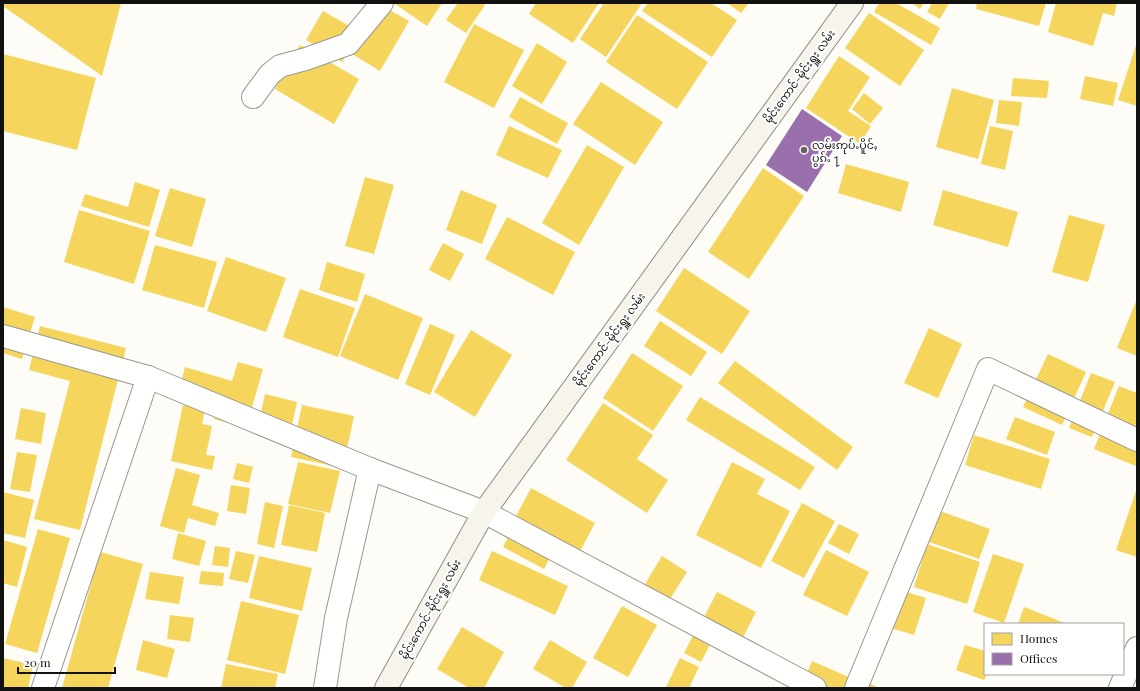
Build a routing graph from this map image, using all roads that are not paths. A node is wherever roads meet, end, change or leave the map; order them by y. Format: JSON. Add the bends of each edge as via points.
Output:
{"nodes":[{"id":1,"x":382,"y":3,"type":"edge"},
{"id":2,"x":852,"y":3,"type":"edge"},
{"id":3,"x":253,"y":97,"type":"dead end"},
{"id":4,"x":3,"y":336,"type":"edge"},
{"id":5,"x":148,"y":377,"type":"junction"},
{"id":6,"x":1137,"y":440,"type":"edge"},
{"id":7,"x":370,"y":469,"type":"junction"},
{"id":8,"x":484,"y":512,"type":"junction"},
{"id":9,"x":1137,"y":648,"type":"edge"},
{"id":10,"x":43,"y":688,"type":"edge"},
{"id":11,"x":325,"y":688,"type":"edge"},
{"id":12,"x":386,"y":688,"type":"edge"},
{"id":13,"x":815,"y":688,"type":"edge"},
{"id":14,"x":856,"y":688,"type":"edge"},
{"id":15,"x":1120,"y":688,"type":"edge"}],
"edges":[{"from":1,"to":3,"type":"street","via":[[348,44],[280,66],[270,74]]},
{"from":2,"to":8,"type":"main road","name":"မိုင်းကောင်-မိုင်းရှူး လမ်း"},
{"from":4,"to":5,"type":"street"},
{"from":5,"to":7,"type":"street"},
{"from":5,"to":10,"type":"street"},
{"from":6,"to":14,"type":"street","via":[[988,369]]},
{"from":7,"to":8,"type":"street"},
{"from":7,"to":11,"type":"street","via":[[336,618]]},
{"from":8,"to":12,"type":"main road","name":"မိုင်းကောင်-မိုင်းရှူး လမ်း"},
{"from":8,"to":13,"type":"street"},
{"from":9,"to":15,"type":"street"}]}
